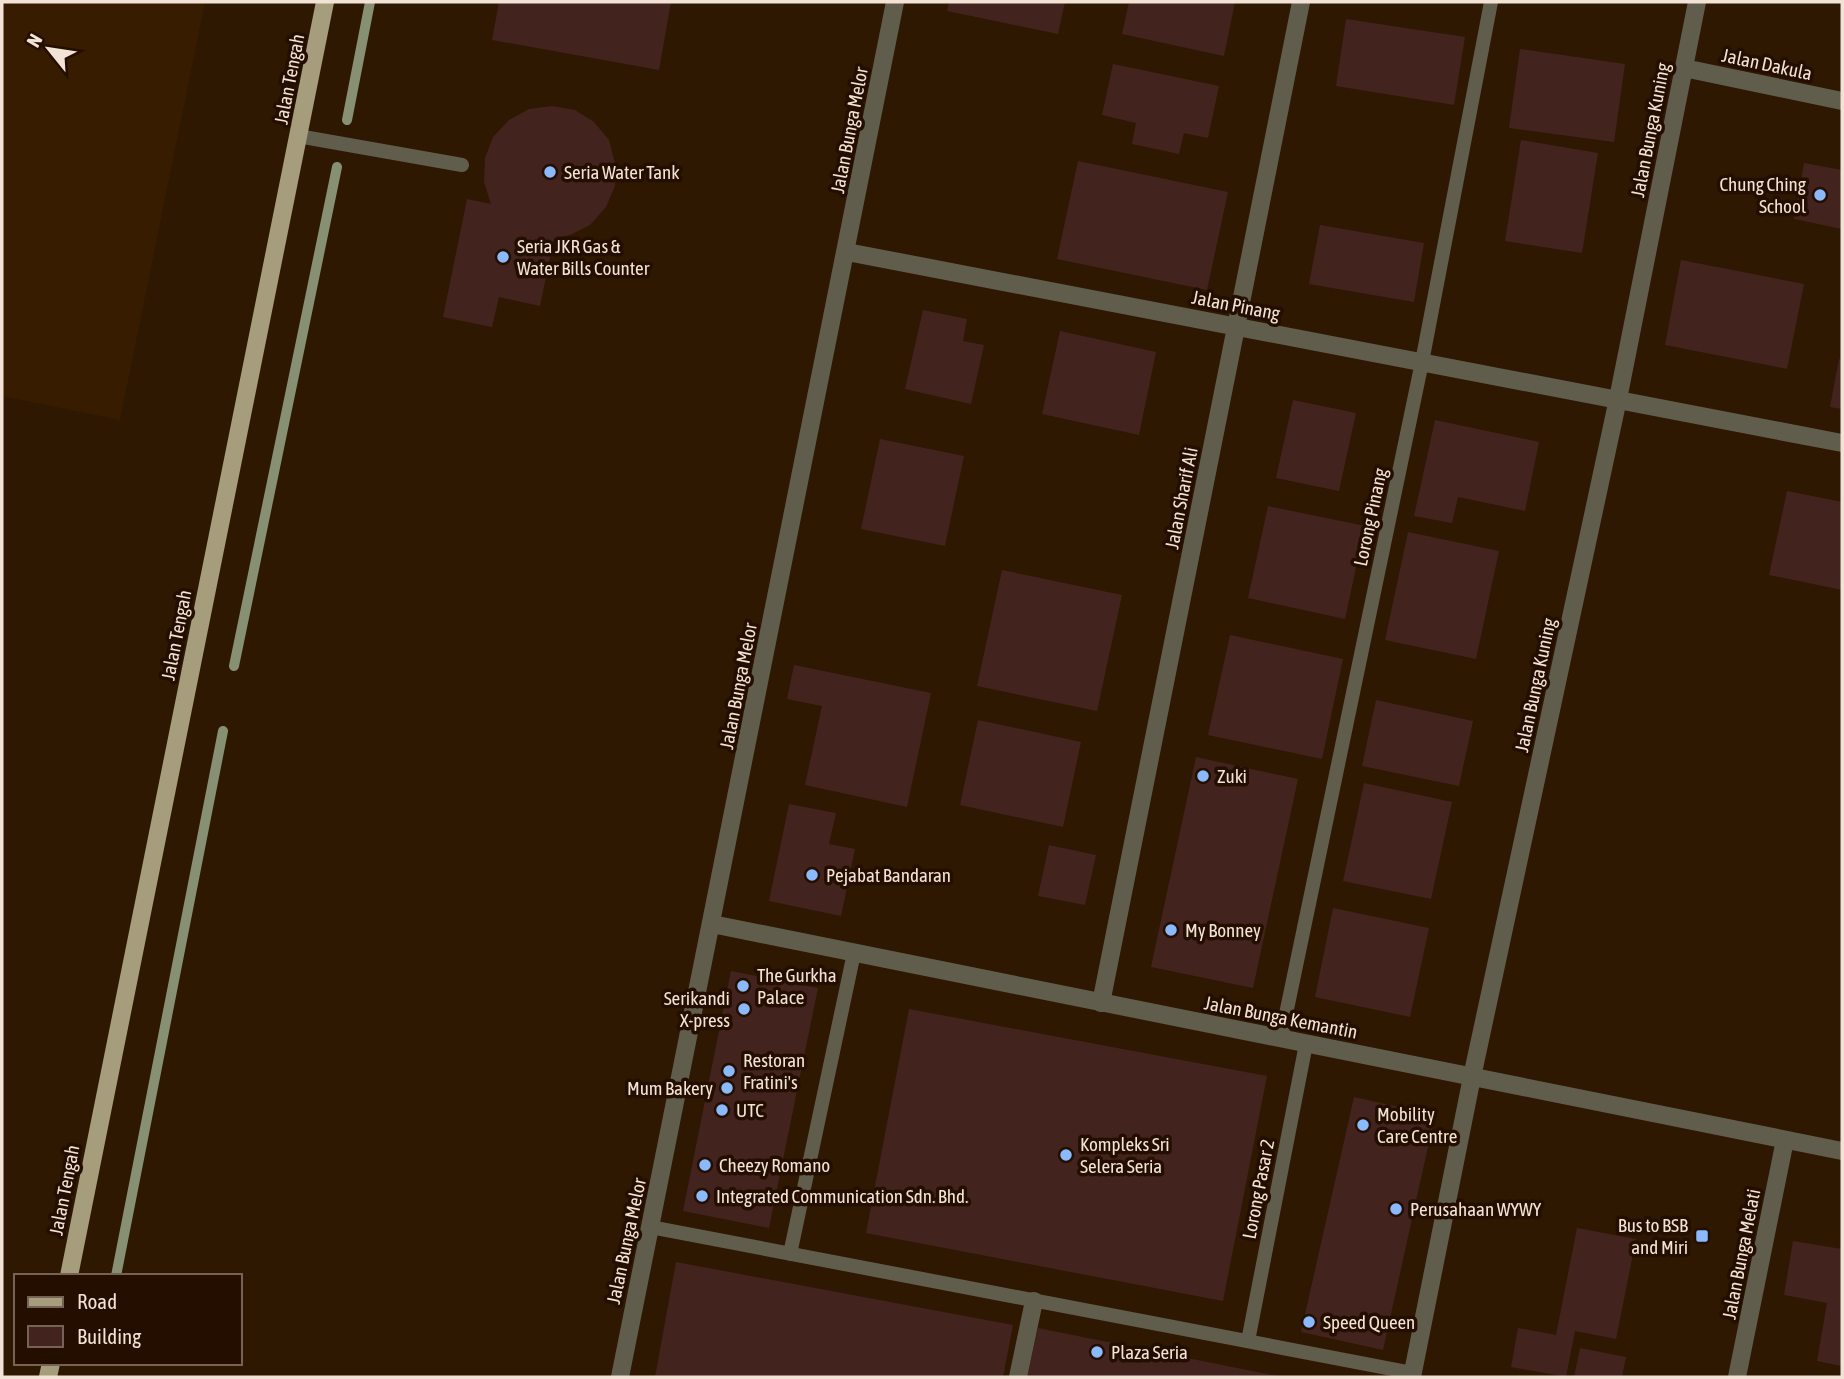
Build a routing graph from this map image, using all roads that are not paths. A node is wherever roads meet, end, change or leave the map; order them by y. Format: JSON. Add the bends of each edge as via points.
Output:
{"nodes":[{"id":1,"x":326,"y":2,"type":"edge"},
{"id":2,"x":895,"y":2,"type":"edge"},
{"id":3,"x":1301,"y":2,"type":"edge"},
{"id":4,"x":1490,"y":2,"type":"edge"},
{"id":5,"x":1698,"y":2,"type":"edge"},
{"id":6,"x":1684,"y":68,"type":"junction"},
{"id":7,"x":1842,"y":100,"type":"edge"},
{"id":8,"x":298,"y":136,"type":"junction"},
{"id":9,"x":462,"y":165,"type":"dead end"},
{"id":10,"x":846,"y":252,"type":"junction"},
{"id":11,"x":1237,"y":326,"type":"junction"},
{"id":12,"x":1422,"y":362,"type":"junction"},
{"id":13,"x":1618,"y":399,"type":"junction"},
{"id":14,"x":1842,"y":443,"type":"edge"},
{"id":15,"x":712,"y":924,"type":"junction"},
{"id":16,"x":854,"y":953,"type":"junction"},
{"id":17,"x":1101,"y":1003,"type":"junction"},
{"id":18,"x":1281,"y":1038,"type":"junction"},
{"id":19,"x":1306,"y":1044,"type":"junction"},
{"id":20,"x":1472,"y":1077,"type":"junction"},
{"id":21,"x":1785,"y":1140,"type":"junction"},
{"id":22,"x":1842,"y":1152,"type":"edge"},
{"id":23,"x":651,"y":1227,"type":"junction"},
{"id":24,"x":790,"y":1254,"type":"junction"},
{"id":25,"x":69,"y":1274,"type":"edge"},
{"id":26,"x":1034,"y":1301,"type":"junction"},
{"id":27,"x":1248,"y":1342,"type":"junction"},
{"id":28,"x":1413,"y":1375,"type":"edge"},
{"id":29,"x":620,"y":1377,"type":"edge"},
{"id":30,"x":1018,"y":1377,"type":"edge"},
{"id":31,"x":1737,"y":1377,"type":"edge"}],
"edges":[{"from":1,"to":8,"type":"main road","name":"Jalan Tengah"},
{"from":2,"to":10,"type":"street","name":"Jalan Bunga Melor"},
{"from":3,"to":11,"type":"street","name":"Jalan Sharif Ali"},
{"from":4,"to":12,"type":"lane","name":"Lorong Pinang"},
{"from":5,"to":6,"type":"street","name":"Jalan Bunga Kuning"},
{"from":6,"to":7,"type":"street","name":"Jalan Dakula"},
{"from":6,"to":13,"type":"street","name":"Jalan Bunga Kuning"},
{"from":8,"to":9,"type":"lane"},
{"from":8,"to":25,"type":"main road","name":"Jalan Tengah"},
{"from":10,"to":11,"type":"street","name":"Jalan Pinang"},
{"from":10,"to":15,"type":"street","name":"Jalan Bunga Melor"},
{"from":11,"to":12,"type":"street","name":"Jalan Pinang"},
{"from":11,"to":17,"type":"street","name":"Jalan Sharif Ali"},
{"from":12,"to":13,"type":"street","name":"Jalan Pinang"},
{"from":12,"to":18,"type":"lane","name":"Lorong Pinang"},
{"from":13,"to":14,"type":"street","name":"Jalan Pinang"},
{"from":13,"to":20,"type":"street","name":"Jalan Bunga Kuning"},
{"from":15,"to":16,"type":"street","name":"Jalan Bunga Kemantin"},
{"from":15,"to":23,"type":"street","name":"Jalan Bunga Melor"},
{"from":16,"to":17,"type":"street","name":"Jalan Bunga Kemantin"},
{"from":16,"to":24,"type":"lane"},
{"from":17,"to":18,"type":"street","name":"Jalan Bunga Kemantin"},
{"from":18,"to":19,"type":"street","name":"Jalan Bunga Kemantin"},
{"from":19,"to":20,"type":"street","name":"Jalan Bunga Kemantin"},
{"from":19,"to":27,"type":"lane","name":"Lorong Pasar 2"},
{"from":20,"to":21,"type":"street","name":"Jalan Bunga Kemantin"},
{"from":20,"to":28,"type":"street","name":"Jalan Bunga Kuning"},
{"from":21,"to":22,"type":"street","name":"Jalan Bunga Kemantin"},
{"from":21,"to":31,"type":"street","name":"Jalan Bunga Melati"},
{"from":23,"to":24,"type":"lane"},
{"from":23,"to":29,"type":"street","name":"Jalan Bunga Melor"},
{"from":24,"to":26,"type":"lane"},
{"from":26,"to":27,"type":"lane"},
{"from":26,"to":30,"type":"street"},
{"from":27,"to":28,"type":"lane"}]}
